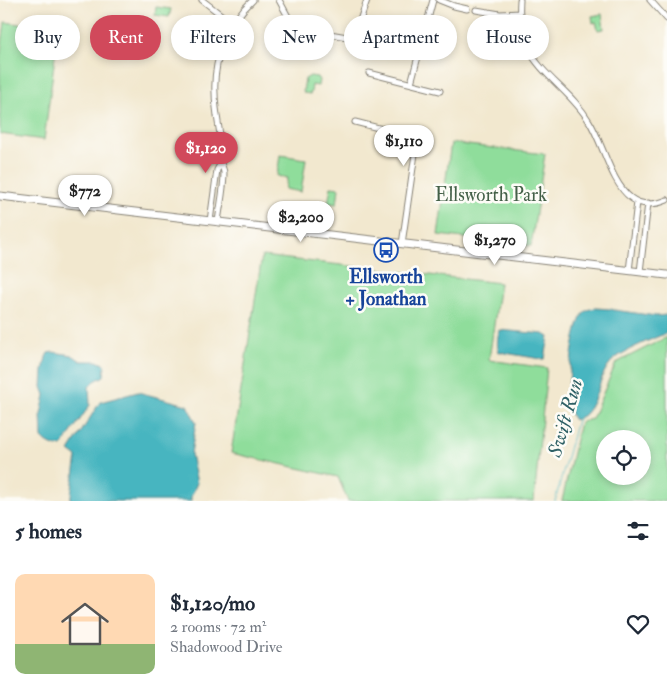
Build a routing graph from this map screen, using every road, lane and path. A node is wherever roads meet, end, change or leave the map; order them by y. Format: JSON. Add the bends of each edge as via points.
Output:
{"nodes":[{"id":1,"x":202,"y":0,"type":"edge"},
{"id":2,"x":253,"y":0,"type":"edge"},
{"id":3,"x":279,"y":0,"type":"edge"},
{"id":4,"x":367,"y":0,"type":"edge"},
{"id":5,"x":434,"y":0,"type":"edge"},
{"id":6,"x":439,"y":0,"type":"edge"},
{"id":7,"x":520,"y":0,"type":"edge"},
{"id":8,"x":650,"y":0,"type":"edge"},
{"id":9,"x":467,"y":9,"type":"dead end"},
{"id":10,"x":476,"y":10,"type":"dead end"},
{"id":11,"x":520,"y":13,"type":"junction"},
{"id":12,"x":221,"y":15,"type":"edge"},
{"id":13,"x":240,"y":15,"type":"edge"},
{"id":14,"x":667,"y":18,"type":"edge"},
{"id":15,"x":219,"y":60,"type":"edge"},
{"id":16,"x":369,"y":73,"type":"dead end"},
{"id":17,"x":411,"y":84,"type":"junction"},
{"id":18,"x":440,"y":91,"type":"dead end"},
{"id":19,"x":356,"y":122,"type":"dead end"},
{"id":20,"x":0,"y":196,"type":"edge"},
{"id":21,"x":667,"y":200,"type":"edge"},
{"id":22,"x":637,"y":202,"type":"junction"},
{"id":23,"x":648,"y":203,"type":"junction"},
{"id":24,"x":214,"y":222,"type":"junction"},
{"id":25,"x":402,"y":244,"type":"junction"},
{"id":26,"x":629,"y":271,"type":"junction"},
{"id":27,"x":640,"y":272,"type":"junction"},
{"id":28,"x":667,"y":275,"type":"edge"}],
"edges":[{"from":1,"to":12,"type":"street"},
{"from":2,"to":13,"type":"street"},
{"from":3,"to":4,"type":"street","via":[[296,28],[348,37],[356,32]]},
{"from":5,"to":17,"type":"street"},
{"from":6,"to":9,"type":"street"},
{"from":7,"to":11,"type":"street"},
{"from":8,"to":14,"type":"street"},
{"from":10,"to":11,"type":"street"},
{"from":11,"to":22,"type":"street","via":[[523,35],[534,59],[580,108],[596,132],[619,185]]},
{"from":15,"to":24,"type":"street","via":[[215,102],[224,171]]},
{"from":16,"to":17,"type":"street"},
{"from":17,"to":18,"type":"street"},
{"from":19,"to":25,"type":"street","via":[[417,140]]},
{"from":20,"to":24,"type":"main road"},
{"from":21,"to":23,"type":"street"},
{"from":22,"to":23,"type":"street"},
{"from":22,"to":26,"type":"street"},
{"from":23,"to":27,"type":"street"},
{"from":24,"to":25,"type":"main road"},
{"from":25,"to":26,"type":"main road"},
{"from":26,"to":27,"type":"main road"},
{"from":27,"to":28,"type":"main road"}]}
